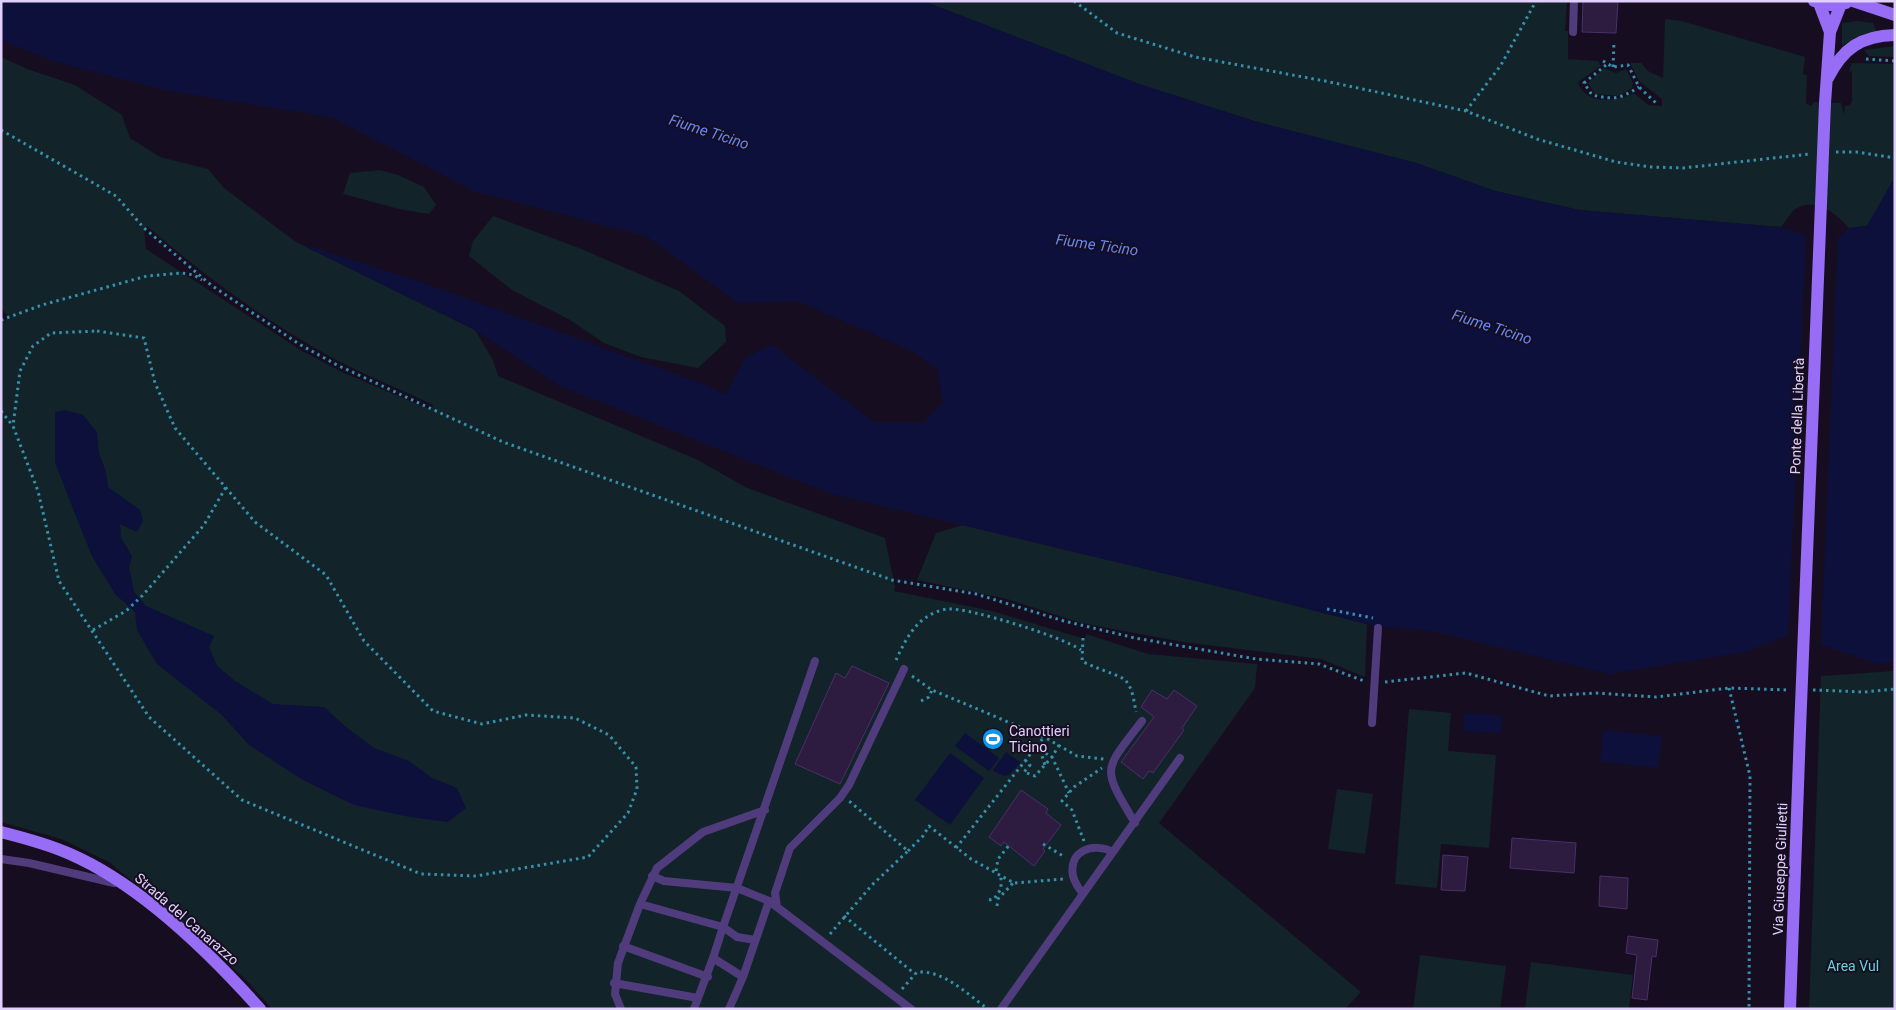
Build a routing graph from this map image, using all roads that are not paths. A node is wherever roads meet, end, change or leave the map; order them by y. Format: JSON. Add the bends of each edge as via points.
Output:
{"nodes":[{"id":1,"x":1574,"y":1,"type":"edge"},
{"id":2,"x":1817,"y":2,"type":"edge"},
{"id":3,"x":1848,"y":2,"type":"edge"},
{"id":4,"x":1895,"y":15,"type":"edge"},
{"id":5,"x":1574,"y":32,"type":"dead end"},
{"id":6,"x":1830,"y":32,"type":"junction"},
{"id":7,"x":1895,"y":35,"type":"edge"},
{"id":8,"x":1826,"y":82,"type":"junction"},
{"id":9,"x":1378,"y":628,"type":"dead end"},
{"id":10,"x":815,"y":661,"type":"dead end"},
{"id":11,"x":904,"y":669,"type":"road end"},
{"id":12,"x":1142,"y":721,"type":"road end"},
{"id":13,"x":1372,"y":723,"type":"dead end"},
{"id":14,"x":1800,"y":730,"type":"joint"},
{"id":15,"x":1180,"y":758,"type":"dead end"},
{"id":16,"x":765,"y":810,"type":"junction"},
{"id":17,"x":1134,"y":823,"type":"junction"},
{"id":18,"x":1,"y":832,"type":"edge"},
{"id":19,"x":1113,"y":852,"type":"junction"},
{"id":20,"x":1,"y":859,"type":"edge"},
{"id":21,"x":652,"y":876,"type":"junction"},
{"id":22,"x":125,"y":885,"type":"junction"},
{"id":23,"x":737,"y":888,"type":"junction"},
{"id":24,"x":1083,"y":894,"type":"junction"},
{"id":25,"x":769,"y":901,"type":"junction"},
{"id":26,"x":640,"y":904,"type":"junction"},
{"id":27,"x":777,"y":907,"type":"junction"},
{"id":28,"x":723,"y":927,"type":"junction"},
{"id":29,"x":755,"y":940,"type":"junction"},
{"id":30,"x":623,"y":946,"type":"junction"},
{"id":31,"x":713,"y":958,"type":"junction"},
{"id":32,"x":708,"y":977,"type":"junction"},
{"id":33,"x":743,"y":977,"type":"junction"},
{"id":34,"x":614,"y":983,"type":"junction"},
{"id":35,"x":698,"y":998,"type":"junction"},
{"id":36,"x":260,"y":1009,"type":"edge"},
{"id":37,"x":621,"y":1009,"type":"edge"},
{"id":38,"x":694,"y":1009,"type":"edge"},
{"id":39,"x":729,"y":1009,"type":"edge"},
{"id":40,"x":911,"y":1009,"type":"edge"},
{"id":41,"x":1001,"y":1009,"type":"edge"},
{"id":42,"x":1790,"y":1009,"type":"edge"}],
"edges":[{"from":1,"to":5,"type":"lane"},
{"from":2,"to":3,"type":"main road"},
{"from":2,"to":6,"type":"main road"},
{"from":3,"to":4,"type":"main road"},
{"from":3,"to":6,"type":"main road"},
{"from":6,"to":8,"type":"main road","name":"Ponte della Libertà"},
{"from":7,"to":8,"type":"main road","via":[[1869,39],[1849,48]]},
{"from":8,"to":14,"type":"main road","name":"Ponte della Libertà","bridge":true},
{"from":9,"to":13,"type":"lane"},
{"from":10,"to":16,"type":"lane"},
{"from":11,"to":27,"type":"lane","via":[[842,796],[790,848],[775,893]]},
{"from":12,"to":17,"type":"lane","via":[[1112,761],[1110,776]]},
{"from":14,"to":42,"type":"main road","name":"Via Giuseppe Giulietti"},
{"from":15,"to":17,"type":"lane"},
{"from":16,"to":21,"type":"lane","via":[[703,832]]},
{"from":16,"to":23,"type":"lane"},
{"from":17,"to":19,"type":"lane"},
{"from":18,"to":22,"type":"main road","name":"Strada del Canarazzo","via":[[71,854]]},
{"from":19,"to":24,"type":"lane"},
{"from":19,"to":24,"type":"lane","via":[[1095,846],[1086,848],[1075,860],[1074,878]]},
{"from":20,"to":22,"type":"lane"},
{"from":21,"to":23,"type":"lane","via":[[664,881]]},
{"from":21,"to":26,"type":"lane"},
{"from":22,"to":36,"type":"main road","name":"Strada del Canarazzo","via":[[203,951]]},
{"from":23,"to":25,"type":"lane"},
{"from":23,"to":28,"type":"lane"},
{"from":24,"to":41,"type":"lane"},
{"from":25,"to":27,"type":"lane"},
{"from":25,"to":29,"type":"lane"},
{"from":26,"to":28,"type":"lane"},
{"from":26,"to":30,"type":"lane"},
{"from":27,"to":40,"type":"lane"},
{"from":28,"to":29,"type":"lane","via":[[737,937]]},
{"from":28,"to":31,"type":"lane"},
{"from":29,"to":33,"type":"lane"},
{"from":30,"to":32,"type":"lane"},
{"from":30,"to":34,"type":"lane"},
{"from":31,"to":32,"type":"lane"},
{"from":31,"to":33,"type":"lane"},
{"from":32,"to":35,"type":"lane"},
{"from":33,"to":39,"type":"lane"},
{"from":34,"to":35,"type":"lane"},
{"from":34,"to":37,"type":"lane","via":[[616,1001]]},
{"from":35,"to":38,"type":"lane"}]}
